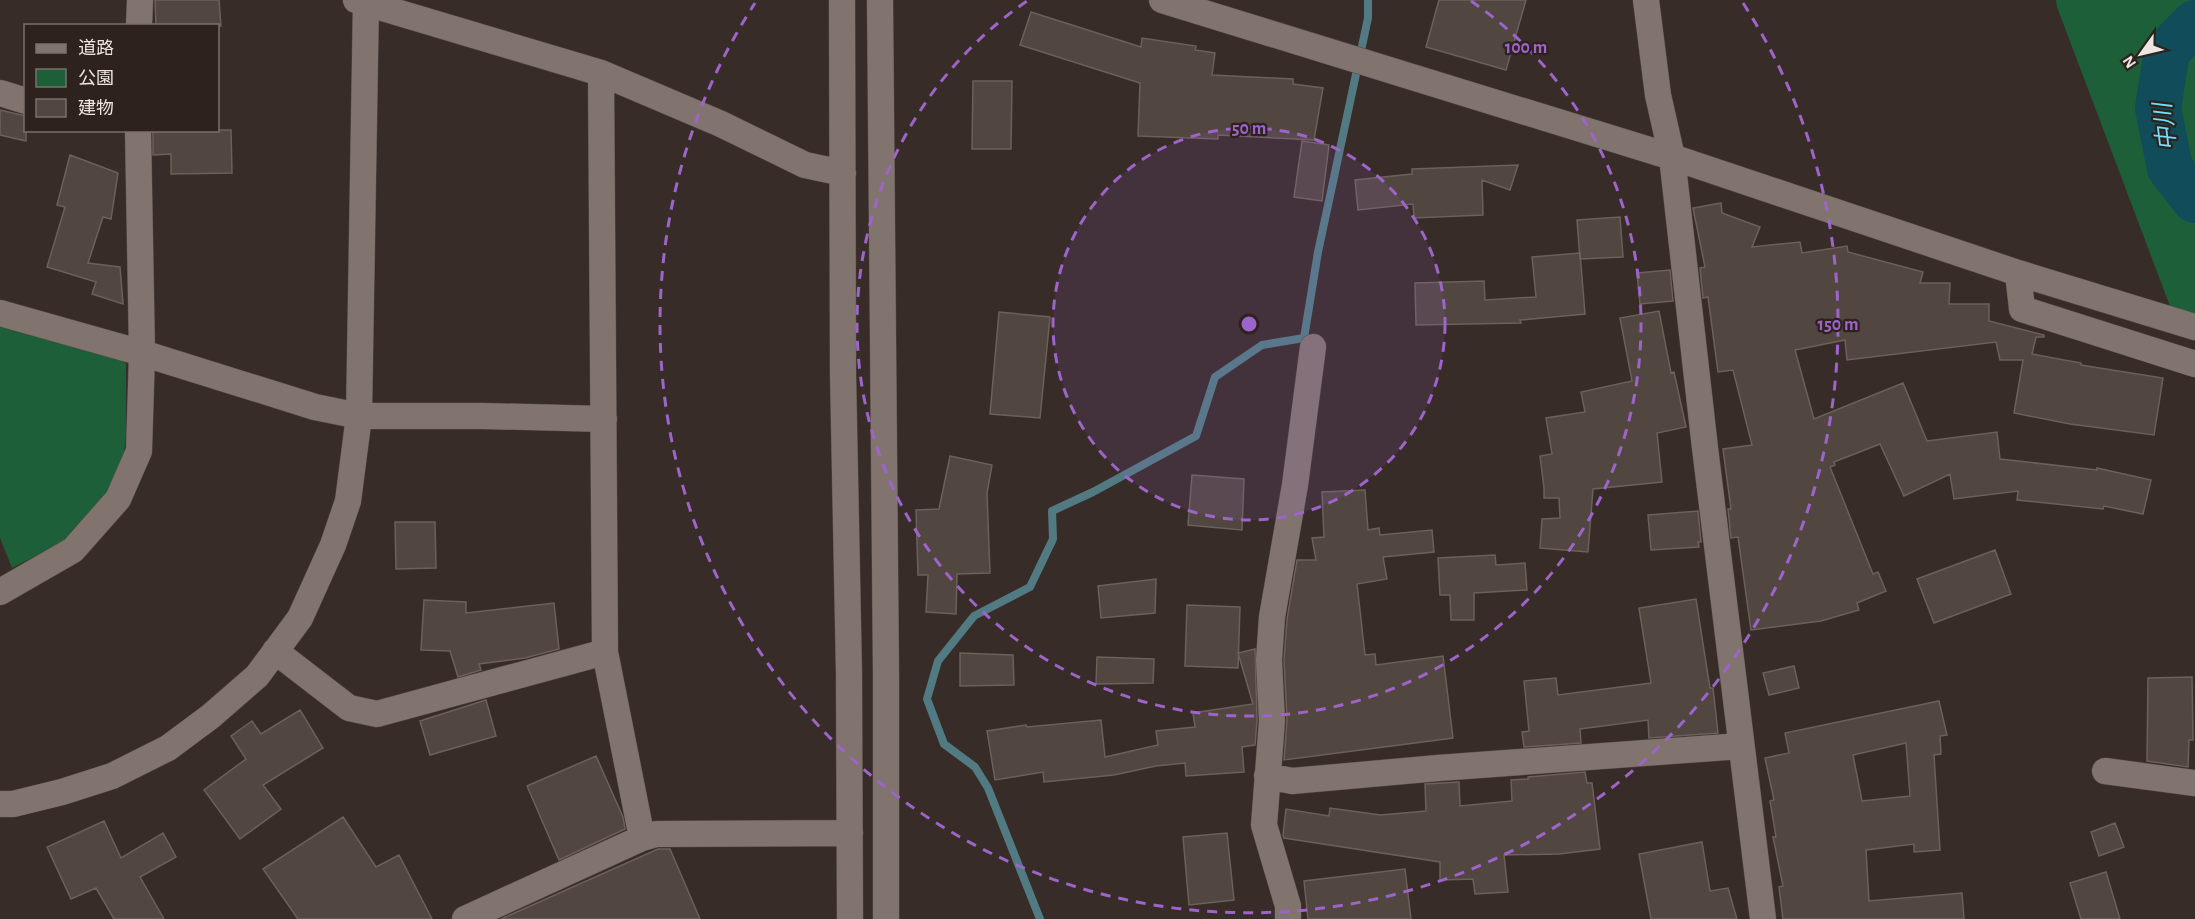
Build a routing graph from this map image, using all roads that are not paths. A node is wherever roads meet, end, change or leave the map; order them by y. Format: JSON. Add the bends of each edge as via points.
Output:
{"nodes":[{"id":1,"x":140,"y":0,"type":"edge"},
{"id":2,"x":842,"y":0,"type":"edge"},
{"id":3,"x":880,"y":0,"type":"edge"},
{"id":4,"x":1162,"y":0,"type":"edge"},
{"id":5,"x":1646,"y":0,"type":"edge"},
{"id":6,"x":363,"y":1,"type":"edge"},
{"id":7,"x":139,"y":24,"type":"edge"},
{"id":8,"x":601,"y":73,"type":"junction"},
{"id":9,"x":0,"y":93,"type":"edge"},
{"id":10,"x":24,"y":99,"type":"edge"},
{"id":11,"x":133,"y":132,"type":"edge"},
{"id":12,"x":1672,"y":157,"type":"junction"},
{"id":13,"x":843,"y":173,"type":"junction"},
{"id":14,"x":2018,"y":273,"type":"junction"},
{"id":15,"x":0,"y":313,"type":"edge"},
{"id":16,"x":2195,"y":327,"type":"edge"},
{"id":17,"x":1313,"y":347,"type":"dead end"},
{"id":18,"x":142,"y":353,"type":"junction"},
{"id":19,"x":2195,"y":364,"type":"edge"},
{"id":20,"x":359,"y":416,"type":"junction"},
{"id":21,"x":604,"y":419,"type":"junction"},
{"id":22,"x":3,"y":583,"type":"edge"},
{"id":23,"x":275,"y":651,"type":"junction"},
{"id":24,"x":605,"y":652,"type":"junction"},
{"id":25,"x":1741,"y":746,"type":"junction"},
{"id":26,"x":2105,"y":771,"type":"dead end"},
{"id":27,"x":1267,"y":776,"type":"junction"},
{"id":28,"x":2195,"y":783,"type":"edge"},
{"id":29,"x":0,"y":804,"type":"edge"},
{"id":30,"x":850,"y":833,"type":"junction"},
{"id":31,"x":642,"y":838,"type":"junction"},
{"id":32,"x":477,"y":917,"type":"edge"},
{"id":33,"x":850,"y":919,"type":"edge"},
{"id":34,"x":886,"y":919,"type":"edge"},
{"id":35,"x":1287,"y":919,"type":"edge"},
{"id":36,"x":1763,"y":919,"type":"edge"}],
"edges":[{"from":1,"to":7,"type":"street"},
{"from":2,"to":13,"type":"street"},
{"from":3,"to":34,"type":"street"},
{"from":4,"to":12,"type":"street"},
{"from":5,"to":12,"type":"street","via":[[1658,95]]},
{"from":6,"to":8,"type":"street"},
{"from":6,"to":20,"type":"street"},
{"from":8,"to":13,"type":"street","via":[[805,165]]},
{"from":8,"to":21,"type":"street"},
{"from":9,"to":10,"type":"street"},
{"from":11,"to":18,"type":"street"},
{"from":12,"to":14,"type":"street"},
{"from":12,"to":25,"type":"street"},
{"from":13,"to":30,"type":"street"},
{"from":14,"to":16,"type":"street"},
{"from":14,"to":19,"type":"street","via":[[2022,309]]},
{"from":15,"to":18,"type":"street"},
{"from":17,"to":27,"type":"street","via":[[1272,616],[1272,721]]},
{"from":18,"to":20,"type":"street","via":[[315,407]]},
{"from":18,"to":22,"type":"street","via":[[139,451],[118,499],[73,550]]},
{"from":20,"to":21,"type":"street"},
{"from":20,"to":23,"type":"street","via":[[348,501],[337,534],[300,618]]},
{"from":21,"to":24,"type":"street"},
{"from":23,"to":24,"type":"street","via":[[349,708],[377,714]]},
{"from":23,"to":29,"type":"street","via":[[256,676],[168,748],[112,776],[62,792]]},
{"from":24,"to":31,"type":"street"},
{"from":25,"to":27,"type":"street","via":[[1292,781]]},
{"from":25,"to":36,"type":"street"},
{"from":26,"to":28,"type":"street"},
{"from":27,"to":35,"type":"street","via":[[1264,825],[1288,906]]},
{"from":30,"to":31,"type":"street","via":[[656,834]]},
{"from":30,"to":33,"type":"street"},
{"from":31,"to":32,"type":"street"}]}
